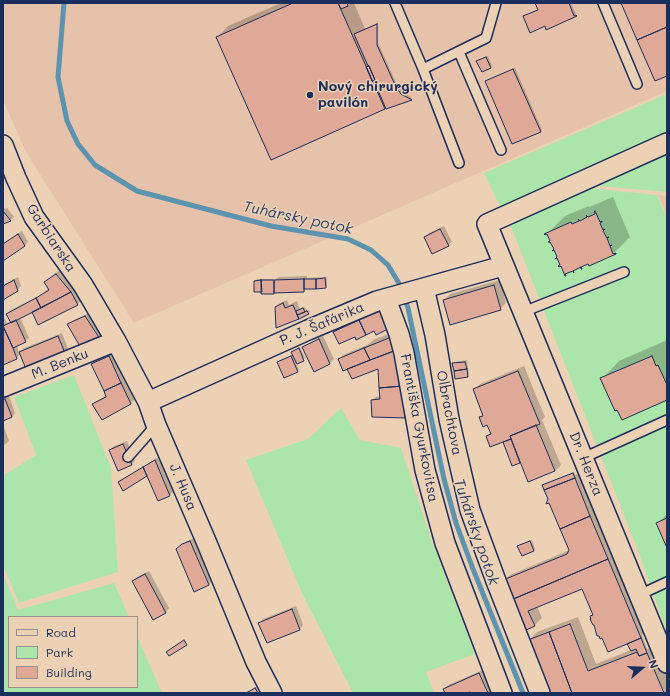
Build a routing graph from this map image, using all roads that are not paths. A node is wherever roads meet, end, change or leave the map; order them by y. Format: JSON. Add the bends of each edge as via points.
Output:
{"nodes":[{"id":1,"x":395,"y":3,"type":"edge"},
{"id":2,"x":496,"y":3,"type":"edge"},
{"id":3,"x":604,"y":3,"type":"edge"},
{"id":4,"x":459,"y":52,"type":"junction"},
{"id":5,"x":423,"y":69,"type":"junction"},
{"id":6,"x":637,"y":84,"type":"dead end"},
{"id":7,"x":667,"y":143,"type":"edge"},
{"id":8,"x":3,"y":145,"type":"edge"},
{"id":9,"x":501,"y":150,"type":"dead end"},
{"id":10,"x":459,"y":163,"type":"dead end"},
{"id":11,"x":504,"y":266,"type":"junction"},
{"id":12,"x":624,"y":272,"type":"dead end"},
{"id":13,"x":83,"y":285,"type":"joint"},
{"id":14,"x":428,"y":287,"type":"junction"},
{"id":15,"x":382,"y":300,"type":"junction"},
{"id":16,"x":523,"y":312,"type":"junction"},
{"id":17,"x":116,"y":341,"type":"junction"},
{"id":18,"x":3,"y":387,"type":"edge"},
{"id":19,"x":148,"y":402,"type":"junction"},
{"id":20,"x":667,"y":420,"type":"edge"},
{"id":21,"x":156,"y":425,"type":"junction"},
{"id":22,"x":128,"y":457,"type":"dead end"},
{"id":23,"x":583,"y":458,"type":"junction"},
{"id":24,"x":667,"y":582,"type":"edge"},
{"id":25,"x":639,"y":594,"type":"junction"},
{"id":26,"x":667,"y":663,"type":"edge"},
{"id":27,"x":272,"y":693,"type":"edge"},
{"id":28,"x":502,"y":693,"type":"edge"},
{"id":29,"x":540,"y":693,"type":"edge"}],
"edges":[{"from":1,"to":5,"type":"lane"},
{"from":2,"to":4,"type":"lane","via":[[486,38]]},
{"from":3,"to":6,"type":"lane"},
{"from":4,"to":5,"type":"lane"},
{"from":4,"to":9,"type":"lane"},
{"from":5,"to":10,"type":"lane"},
{"from":7,"to":11,"type":"street","name":"Dr. Herza","via":[[487,224]]},
{"from":8,"to":13,"type":"street","name":"Garbiarska","via":[[34,217]]},
{"from":11,"to":14,"type":"street","name":"P. J. Šafárika"},
{"from":11,"to":16,"type":"street","name":"Dr. Herza"},
{"from":12,"to":16,"type":"lane"},
{"from":13,"to":17,"type":"street","name":"J. Husa"},
{"from":14,"to":15,"type":"street","name":"P. J. Šafárika"},
{"from":14,"to":29,"type":"street","name":"Olbrachtova","via":[[449,419],[470,510]]},
{"from":15,"to":19,"type":"street","name":"P. J. Šafárika","via":[[308,330]]},
{"from":15,"to":28,"type":"street","name":"Františka Gyurkovitsa","via":[[399,334],[404,353],[425,470],[445,543]]},
{"from":16,"to":23,"type":"street","name":"Dr. Herza"},
{"from":17,"to":18,"type":"street","name":"M. Benku"},
{"from":17,"to":19,"type":"street","name":"J. Husa"},
{"from":19,"to":21,"type":"street","name":"J. Husa"},
{"from":20,"to":23,"type":"lane"},
{"from":21,"to":22,"type":"lane"},
{"from":21,"to":27,"type":"street","name":"J. Husa","via":[[256,662]]},
{"from":23,"to":25,"type":"street","name":"Dr. Herza"},
{"from":24,"to":25,"type":"lane"},
{"from":25,"to":26,"type":"street","name":"Dr. Herza"}]}
